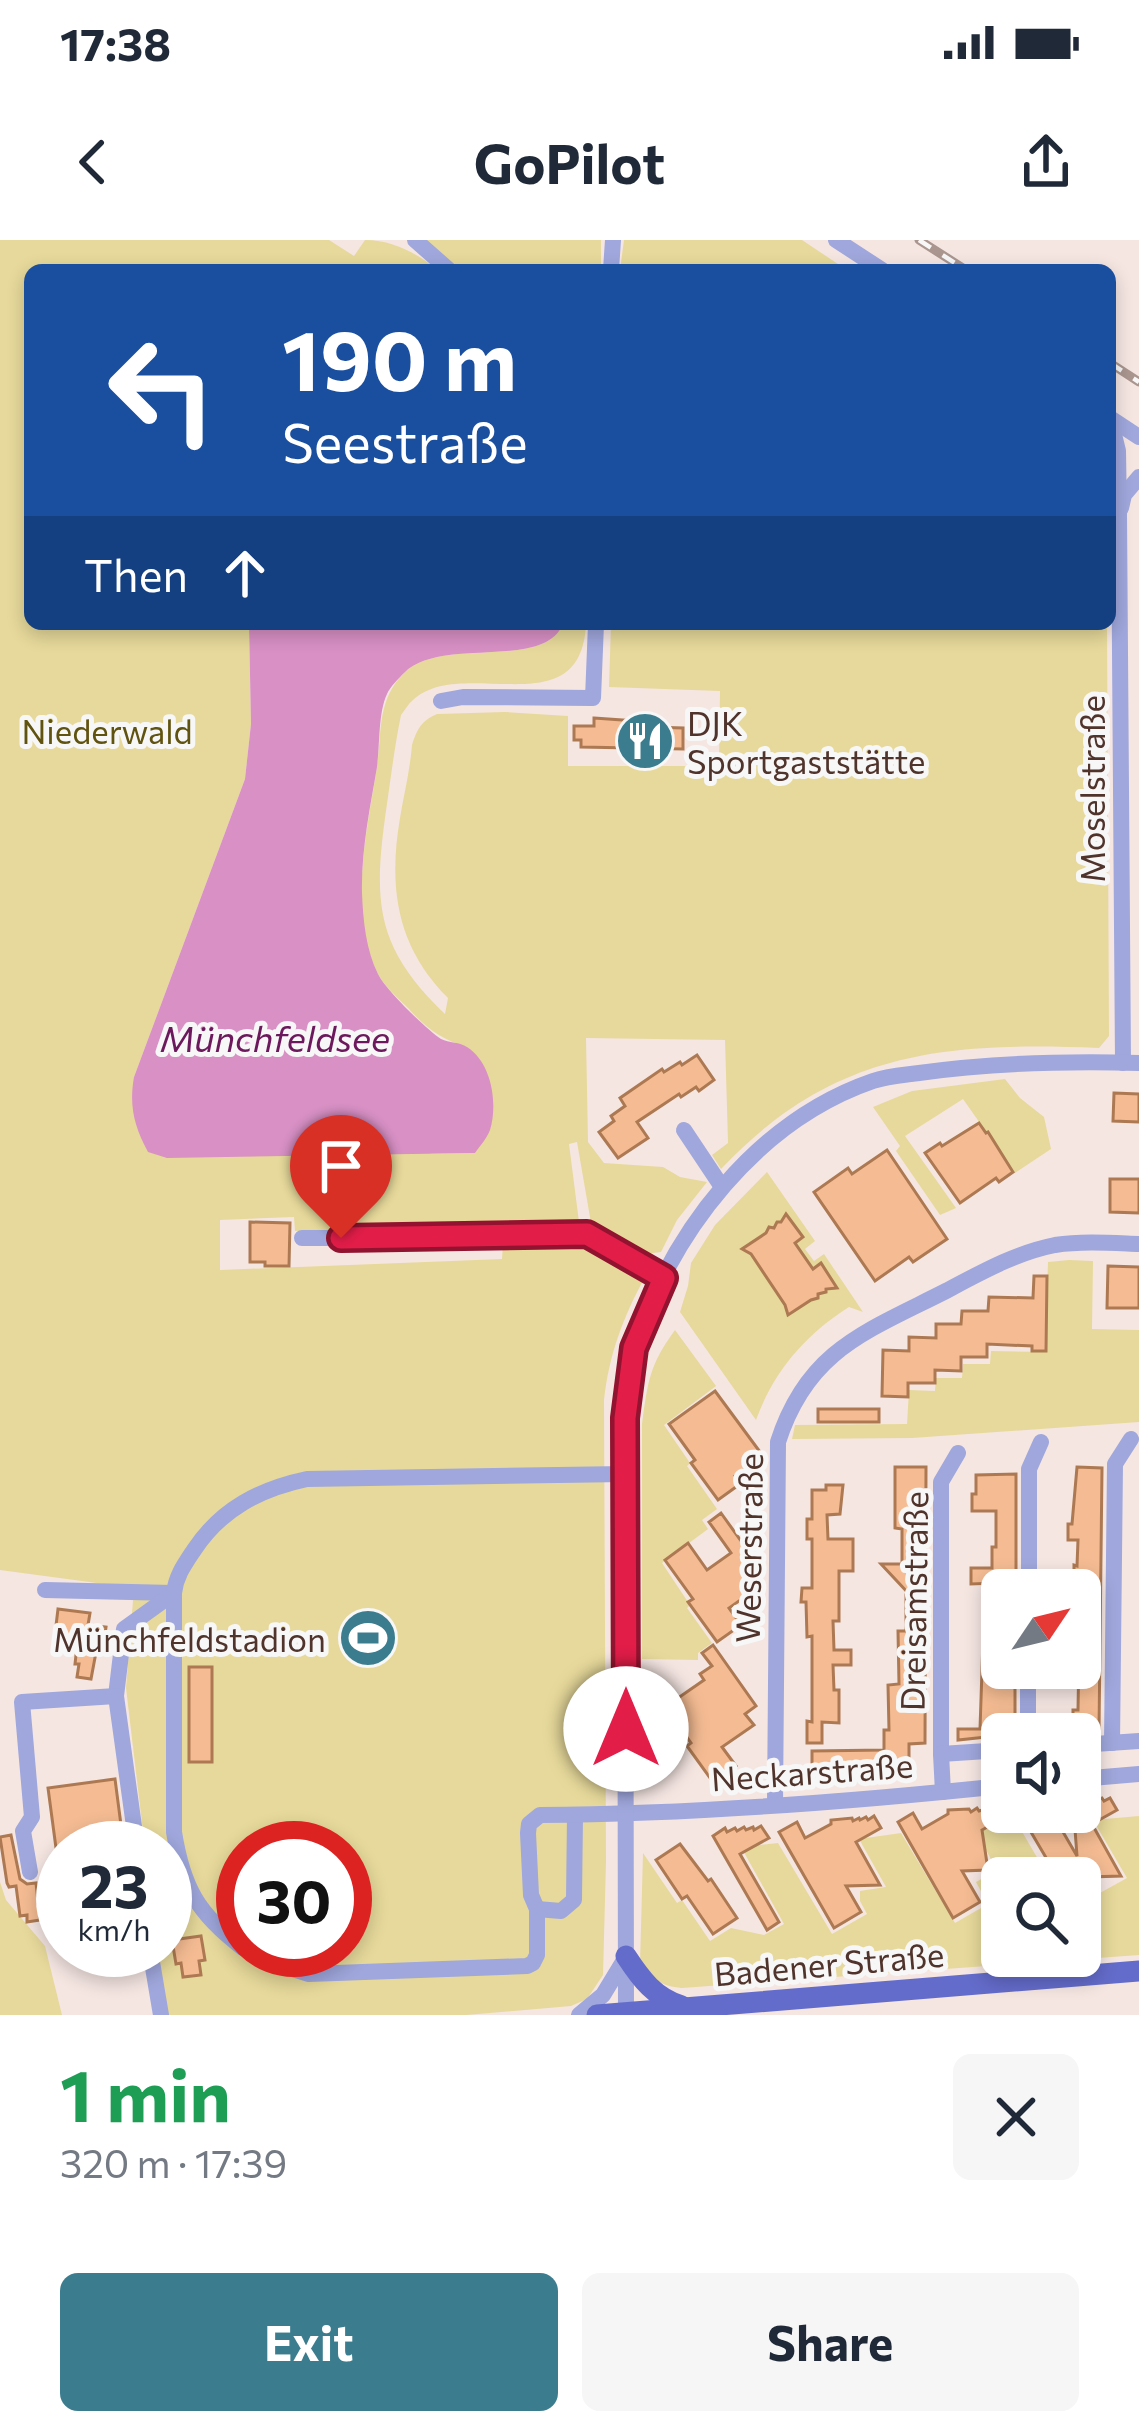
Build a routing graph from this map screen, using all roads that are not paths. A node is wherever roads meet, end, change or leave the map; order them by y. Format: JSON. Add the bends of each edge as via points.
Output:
{"nodes":[{"id":1,"x":415,"y":240,"type":"edge"},
{"id":2,"x":836,"y":240,"type":"edge"},
{"id":3,"x":442,"y":264,"type":"edge"},
{"id":4,"x":873,"y":264,"type":"edge"},
{"id":5,"x":1116,"y":443,"type":"edge"},
{"id":6,"x":1139,"y":477,"type":"edge"},
{"id":7,"x":1119,"y":515,"type":"junction"},
{"id":8,"x":596,"y":630,"type":"edge"},
{"id":9,"x":441,"y":700,"type":"dead end"},
{"id":10,"x":1131,"y":929,"type":"edge"},
{"id":11,"x":1131,"y":1063,"type":"edge"},
{"id":12,"x":684,"y":1130,"type":"dead end"},
{"id":13,"x":722,"y":1187,"type":"junction"},
{"id":14,"x":302,"y":1238,"type":"dead end"},
{"id":15,"x":1139,"y":1244,"type":"edge"},
{"id":16,"x":664,"y":1278,"type":"junction"},
{"id":17,"x":1131,"y":1439,"type":"dead end"},
{"id":18,"x":1041,"y":1442,"type":"dead end"},
{"id":19,"x":958,"y":1453,"type":"dead end"},
{"id":20,"x":625,"y":1474,"type":"junction"},
{"id":21,"x":1029,"y":1569,"type":"edge"},
{"id":22,"x":45,"y":1591,"type":"dead end"},
{"id":23,"x":174,"y":1594,"type":"junction"},
{"id":24,"x":116,"y":1696,"type":"junction"},
{"id":25,"x":1139,"y":1741,"type":"edge"},
{"id":26,"x":1112,"y":1743,"type":"junction"},
{"id":27,"x":1101,"y":1744,"type":"edge"},
{"id":28,"x":981,"y":1751,"type":"edge"},
{"id":29,"x":941,"y":1754,"type":"junction"},
{"id":30,"x":1139,"y":1774,"type":"edge"},
{"id":31,"x":1101,"y":1777,"type":"edge"},
{"id":32,"x":981,"y":1788,"type":"edge"},
{"id":33,"x":943,"y":1792,"type":"junction"},
{"id":34,"x":775,"y":1805,"type":"junction"},
{"id":35,"x":626,"y":1814,"type":"junction"},
{"id":36,"x":575,"y":1815,"type":"junction"},
{"id":37,"x":132,"y":1821,"type":"edge"},
{"id":38,"x":30,"y":1872,"type":"dead end"},
{"id":39,"x":537,"y":1909,"type":"junction"},
{"id":40,"x":216,"y":1927,"type":"edge"},
{"id":41,"x":626,"y":1956,"type":"junction"},
{"id":42,"x":1139,"y":1971,"type":"edge"},
{"id":43,"x":372,"y":1972,"type":"edge"},
{"id":44,"x":155,"y":1977,"type":"edge"},
{"id":45,"x":688,"y":2008,"type":"junction"},
{"id":46,"x":626,"y":2014,"type":"edge"},
{"id":47,"x":161,"y":2015,"type":"edge"},
{"id":48,"x":579,"y":2015,"type":"edge"},
{"id":49,"x":597,"y":2015,"type":"edge"}],
"edges":[{"from":1,"to":3,"type":"street"},
{"from":2,"to":4,"type":"street"},
{"from":5,"to":7,"type":"street","name":"Moselstraße"},
{"from":6,"to":7,"type":"street","name":"Moselstraße"},
{"from":7,"to":10,"type":"street","name":"Moselstraße"},
{"from":8,"to":9,"type":"street","via":[[593,698]]},
{"from":10,"to":11,"type":"street","name":"Moselstraße"},
{"from":11,"to":13,"type":"street","via":[[1004,1065],[875,1080],[784,1129]]},
{"from":12,"to":13,"type":"street"},
{"from":13,"to":16,"type":"street"},
{"from":14,"to":16,"type":"street","via":[[587,1234]]},
{"from":15,"to":34,"type":"street","name":"Weserstraße","via":[[1056,1245],[1000,1263],[854,1338],[804,1385],[778,1442]]},
{"from":16,"to":20,"type":"street","via":[[630,1367]]},
{"from":17,"to":26,"type":"street","via":[[1115,1464]]},
{"from":18,"to":21,"type":"street","via":[[1029,1469]]},
{"from":19,"to":29,"type":"street","name":"Dreisamstraße","via":[[941,1482]]},
{"from":20,"to":23,"type":"street","via":[[280,1485],[225,1514],[176,1578]]},
{"from":20,"to":35,"type":"street"},
{"from":22,"to":23,"type":"street"},
{"from":23,"to":24,"type":"street","via":[[124,1629]]},
{"from":23,"to":40,"type":"street","via":[[174,1832],[180,1869]]},
{"from":24,"to":37,"type":"street"},
{"from":24,"to":38,"type":"street","via":[[22,1702]]},
{"from":25,"to":26,"type":"street"},
{"from":26,"to":27,"type":"street"},
{"from":28,"to":29,"type":"street"},
{"from":29,"to":33,"type":"street","name":"Dreisamstraße"},
{"from":30,"to":31,"type":"street"},
{"from":32,"to":33,"type":"street","name":"Neckarstraße"},
{"from":33,"to":34,"type":"street","name":"Neckarstraße"},
{"from":34,"to":35,"type":"street","name":"Neckarstraße"},
{"from":35,"to":36,"type":"street","name":"Neckarstraße"},
{"from":35,"to":41,"type":"street"},
{"from":36,"to":39,"type":"street","via":[[574,1900],[562,1911]]},
{"from":36,"to":39,"type":"street","via":[[540,1815],[529,1824]]},
{"from":39,"to":43,"type":"street","via":[[537,1954],[527,1966]]},
{"from":41,"to":45,"type":"main road","via":[[652,1990]]},
{"from":41,"to":46,"type":"street"},
{"from":41,"to":48,"type":"street","via":[[603,1995]]},
{"from":42,"to":45,"type":"main road","name":"Badener Straße"},
{"from":44,"to":47,"type":"street"},
{"from":45,"to":46,"type":"main road","name":"Badener Straße"},
{"from":46,"to":49,"type":"main road","name":"Badener Straße"}]}
